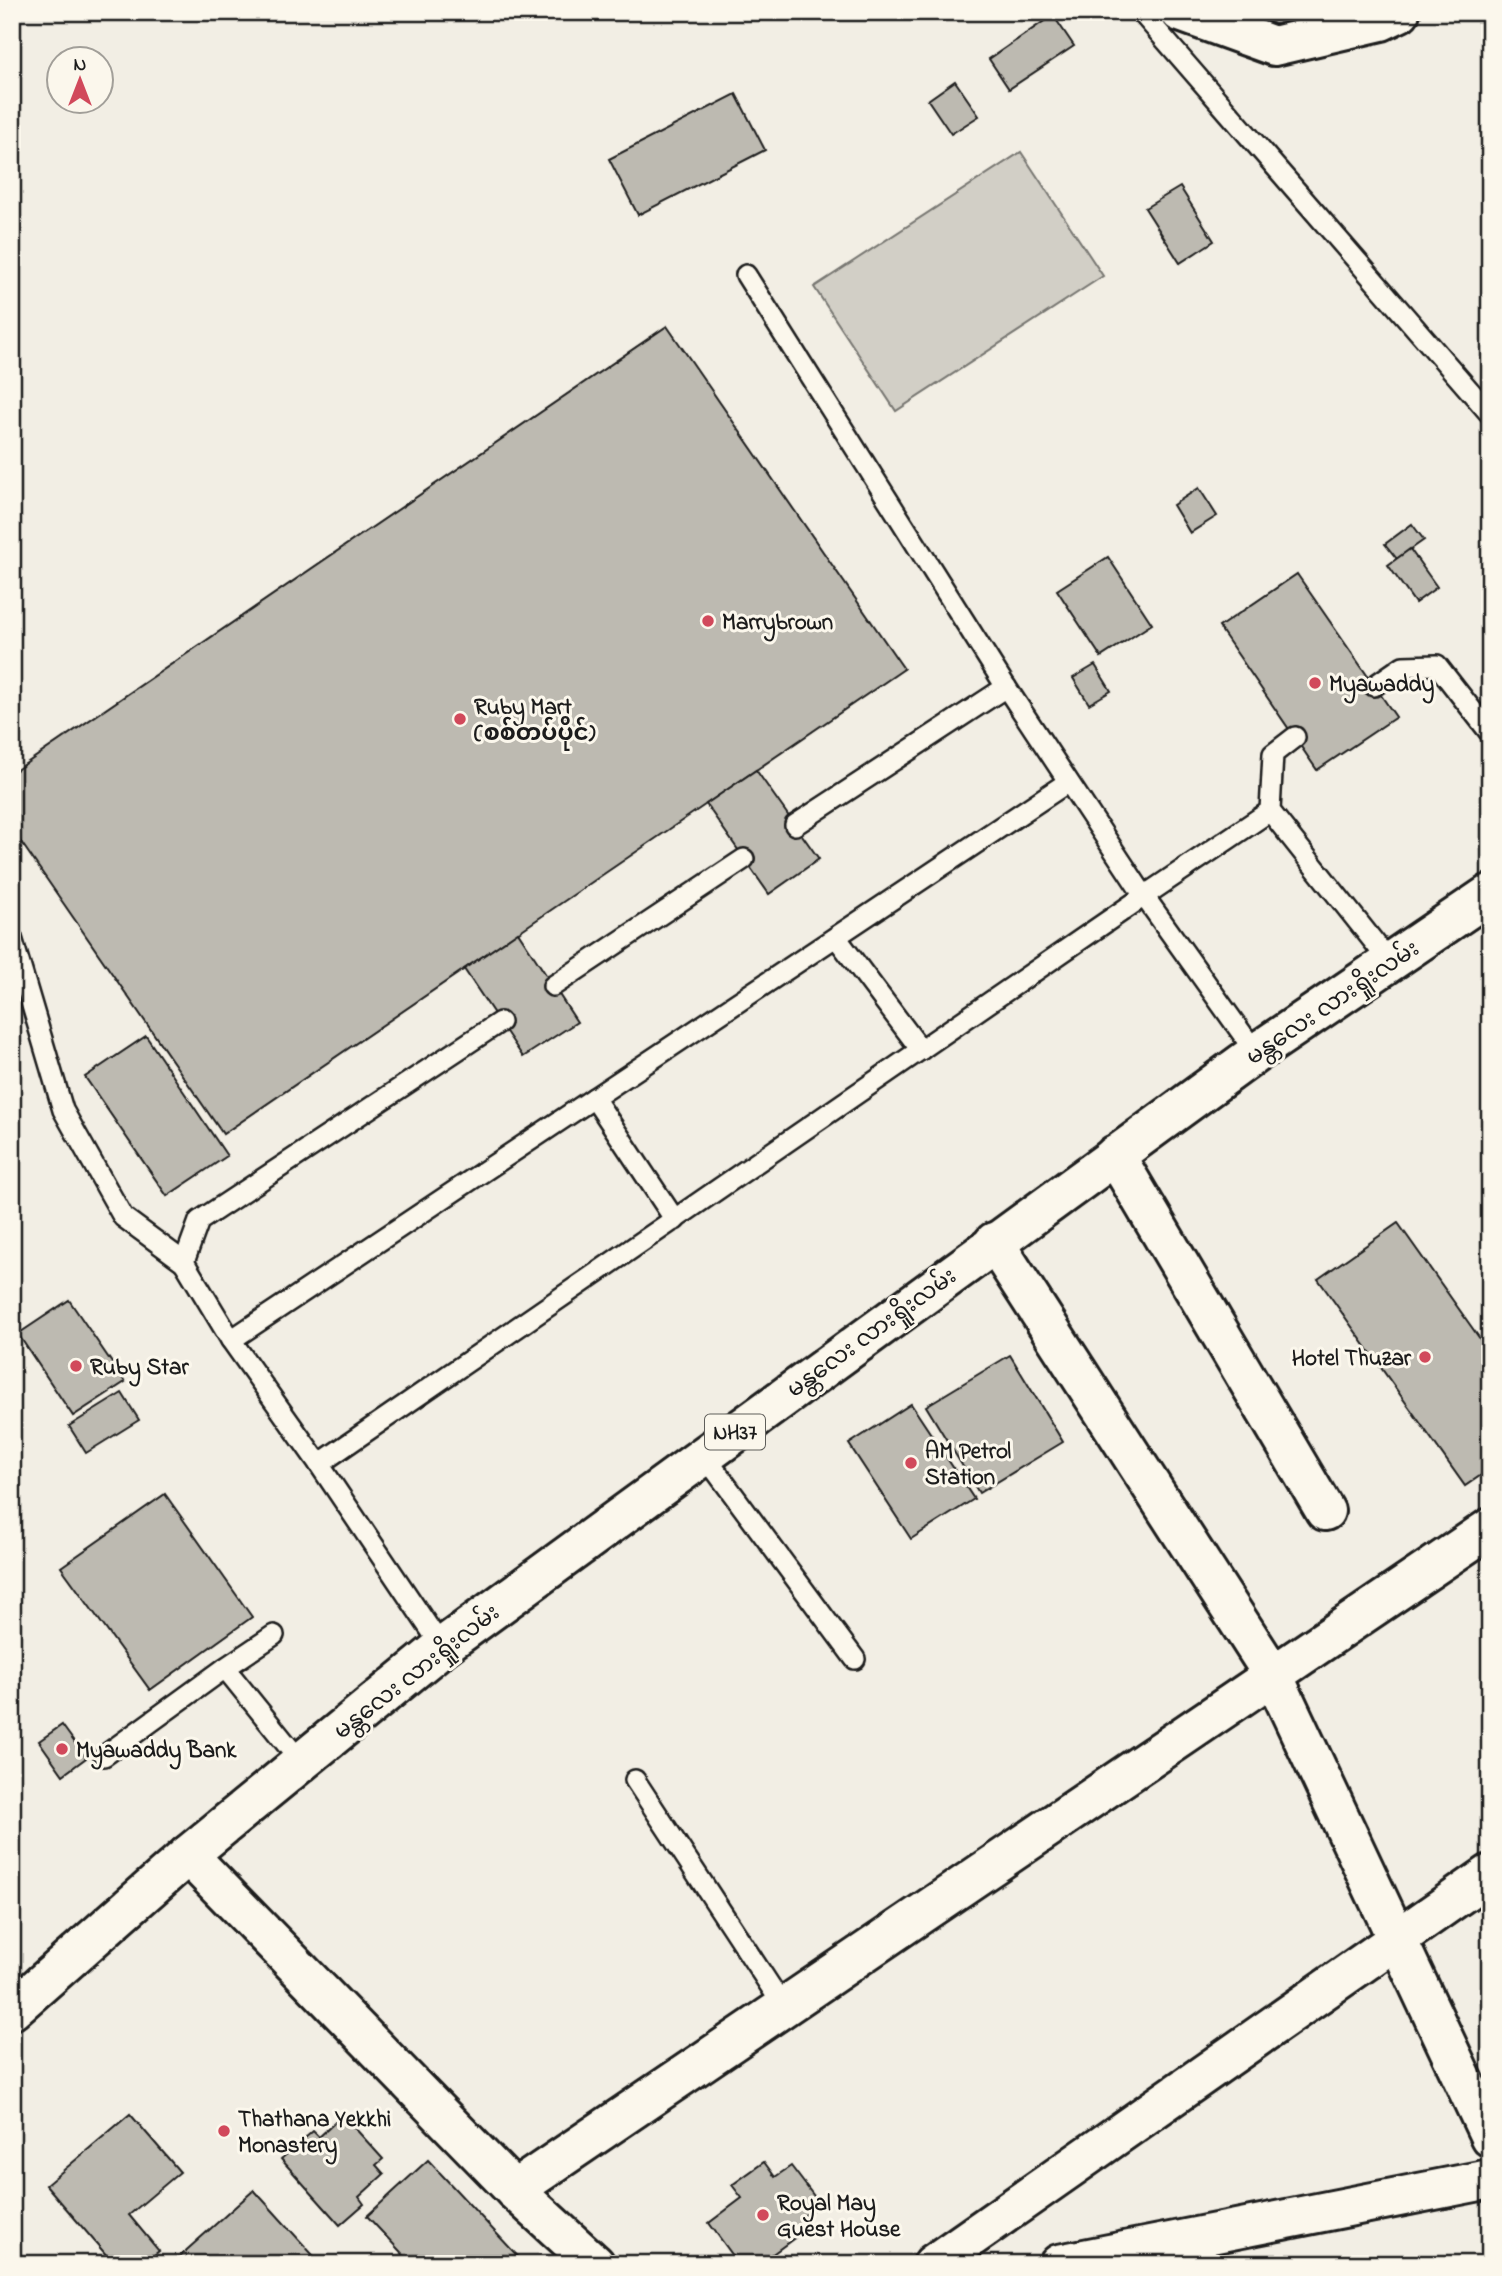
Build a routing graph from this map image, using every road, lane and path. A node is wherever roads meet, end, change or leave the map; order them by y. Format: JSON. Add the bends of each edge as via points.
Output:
{"nodes":[{"id":1,"x":1142,"y":12,"type":"edge"},
{"id":2,"x":1181,"y":12,"type":"edge"},
{"id":3,"x":1400,"y":12,"type":"edge"},
{"id":4,"x":746,"y":275,"type":"dead end"},
{"id":5,"x":1490,"y":414,"type":"edge"},
{"id":6,"x":1374,"y":686,"type":"dead end"},
{"id":7,"x":1006,"y":687,"type":"junction"},
{"id":8,"x":1490,"y":733,"type":"edge"},
{"id":9,"x":1295,"y":737,"type":"dead end"},
{"id":10,"x":1068,"y":782,"type":"junction"},
{"id":11,"x":1270,"y":811,"type":"junction"},
{"id":12,"x":795,"y":825,"type":"dead end"},
{"id":13,"x":744,"y":859,"type":"dead end"},
{"id":14,"x":1490,"y":894,"type":"edge"},
{"id":15,"x":1144,"y":896,"type":"junction"},
{"id":16,"x":12,"y":937,"type":"edge"},
{"id":17,"x":836,"y":937,"type":"junction"},
{"id":18,"x":1390,"y":962,"type":"junction"},
{"id":19,"x":553,"y":986,"type":"dead end"},
{"id":20,"x":500,"y":1022,"type":"dead end"},
{"id":21,"x":921,"y":1050,"type":"junction"},
{"id":22,"x":1256,"y":1053,"type":"junction"},
{"id":23,"x":594,"y":1098,"type":"junction"},
{"id":24,"x":1115,"y":1155,"type":"junction"},
{"id":25,"x":675,"y":1220,"type":"junction"},
{"id":26,"x":994,"y":1242,"type":"junction"},
{"id":27,"x":184,"y":1262,"type":"junction"},
{"id":28,"x":231,"y":1340,"type":"junction"},
{"id":29,"x":704,"y":1455,"type":"junction"},
{"id":30,"x":319,"y":1464,"type":"junction"},
{"id":31,"x":1325,"y":1511,"type":"dead end"},
{"id":32,"x":1490,"y":1528,"type":"edge"},
{"id":33,"x":274,"y":1635,"type":"dead end"},
{"id":34,"x":442,"y":1647,"type":"junction"},
{"id":35,"x":855,"y":1659,"type":"dead end"},
{"id":36,"x":225,"y":1668,"type":"junction"},
{"id":37,"x":1273,"y":1675,"type":"junction"},
{"id":38,"x":104,"y":1756,"type":"dead end"},
{"id":39,"x":300,"y":1761,"type":"junction"},
{"id":40,"x":635,"y":1780,"type":"dead end"},
{"id":41,"x":188,"y":1855,"type":"junction"},
{"id":42,"x":1490,"y":1874,"type":"edge"},
{"id":43,"x":1397,"y":1938,"type":"junction"},
{"id":44,"x":784,"y":2007,"type":"junction"},
{"id":45,"x":12,"y":2010,"type":"edge"},
{"id":46,"x":1490,"y":2137,"type":"edge"},
{"id":47,"x":1490,"y":2179,"type":"edge"},
{"id":48,"x":514,"y":2190,"type":"junction"},
{"id":49,"x":595,"y":2264,"type":"edge"},
{"id":50,"x":933,"y":2264,"type":"edge"},
{"id":51,"x":1059,"y":2264,"type":"edge"}],
"edges":[{"from":1,"to":5,"type":"lane"},
{"from":2,"to":3,"type":"main road","via":[[1273,46],[1381,21]]},
{"from":4,"to":7,"type":"lane"},
{"from":6,"to":8,"type":"lane","via":[[1403,666],[1437,664]]},
{"from":7,"to":10,"type":"lane"},
{"from":7,"to":12,"type":"lane"},
{"from":9,"to":11,"type":"lane","via":[[1273,754]]},
{"from":10,"to":15,"type":"lane"},
{"from":10,"to":17,"type":"lane"},
{"from":11,"to":15,"type":"lane"},
{"from":11,"to":18,"type":"lane"},
{"from":13,"to":19,"type":"lane"},
{"from":14,"to":18,"type":"main road","name":"မန္တလေး လားရှိုးလမ်း","number":"NH37"},
{"from":15,"to":21,"type":"lane"},
{"from":15,"to":22,"type":"lane"},
{"from":16,"to":27,"type":"lane","via":[[63,1110],[123,1217]]},
{"from":17,"to":21,"type":"lane"},
{"from":17,"to":23,"type":"lane"},
{"from":18,"to":22,"type":"main road","name":"မန္တလေး လားရှိုးလမ်း","number":"NH37"},
{"from":20,"to":27,"type":"lane","via":[[199,1221]]},
{"from":21,"to":25,"type":"lane"},
{"from":22,"to":24,"type":"main road","name":"မန္တလေး လားရှိုးလမ်း","number":"NH37"},
{"from":23,"to":25,"type":"lane"},
{"from":23,"to":28,"type":"lane"},
{"from":24,"to":26,"type":"main road","name":"မန္တလေး လားရှိုးလမ်း","number":"NH37"},
{"from":24,"to":31,"type":"main road"},
{"from":25,"to":30,"type":"lane"},
{"from":26,"to":29,"type":"main road","name":"မန္တလေး လားရှိုးလမ်း","number":"NH37"},
{"from":26,"to":37,"type":"main road"},
{"from":27,"to":28,"type":"lane"},
{"from":28,"to":30,"type":"lane"},
{"from":29,"to":34,"type":"main road","name":"မန္တလေး လားရှိုးလမ်း","number":"NH37"},
{"from":29,"to":35,"type":"lane"},
{"from":30,"to":34,"type":"lane"},
{"from":32,"to":37,"type":"main road"},
{"from":33,"to":36,"type":"lane"},
{"from":34,"to":39,"type":"main road","name":"မန္တလေး လားရှိုးလမ်း","number":"NH37"},
{"from":36,"to":38,"type":"lane"},
{"from":36,"to":39,"type":"lane"},
{"from":37,"to":43,"type":"main road"},
{"from":37,"to":44,"type":"main road"},
{"from":39,"to":41,"type":"main road","name":"မန္တလေး လားရှိုးလမ်း","number":"NH37"},
{"from":40,"to":44,"type":"lane"},
{"from":41,"to":45,"type":"main road","name":"မန္တလေး လားရှိုးလမ်း","number":"NH37"},
{"from":41,"to":48,"type":"main road"},
{"from":42,"to":43,"type":"main road"},
{"from":43,"to":46,"type":"main road"},
{"from":43,"to":50,"type":"main road"},
{"from":44,"to":48,"type":"main road"},
{"from":47,"to":51,"type":"main road"},
{"from":48,"to":49,"type":"main road"}]}
